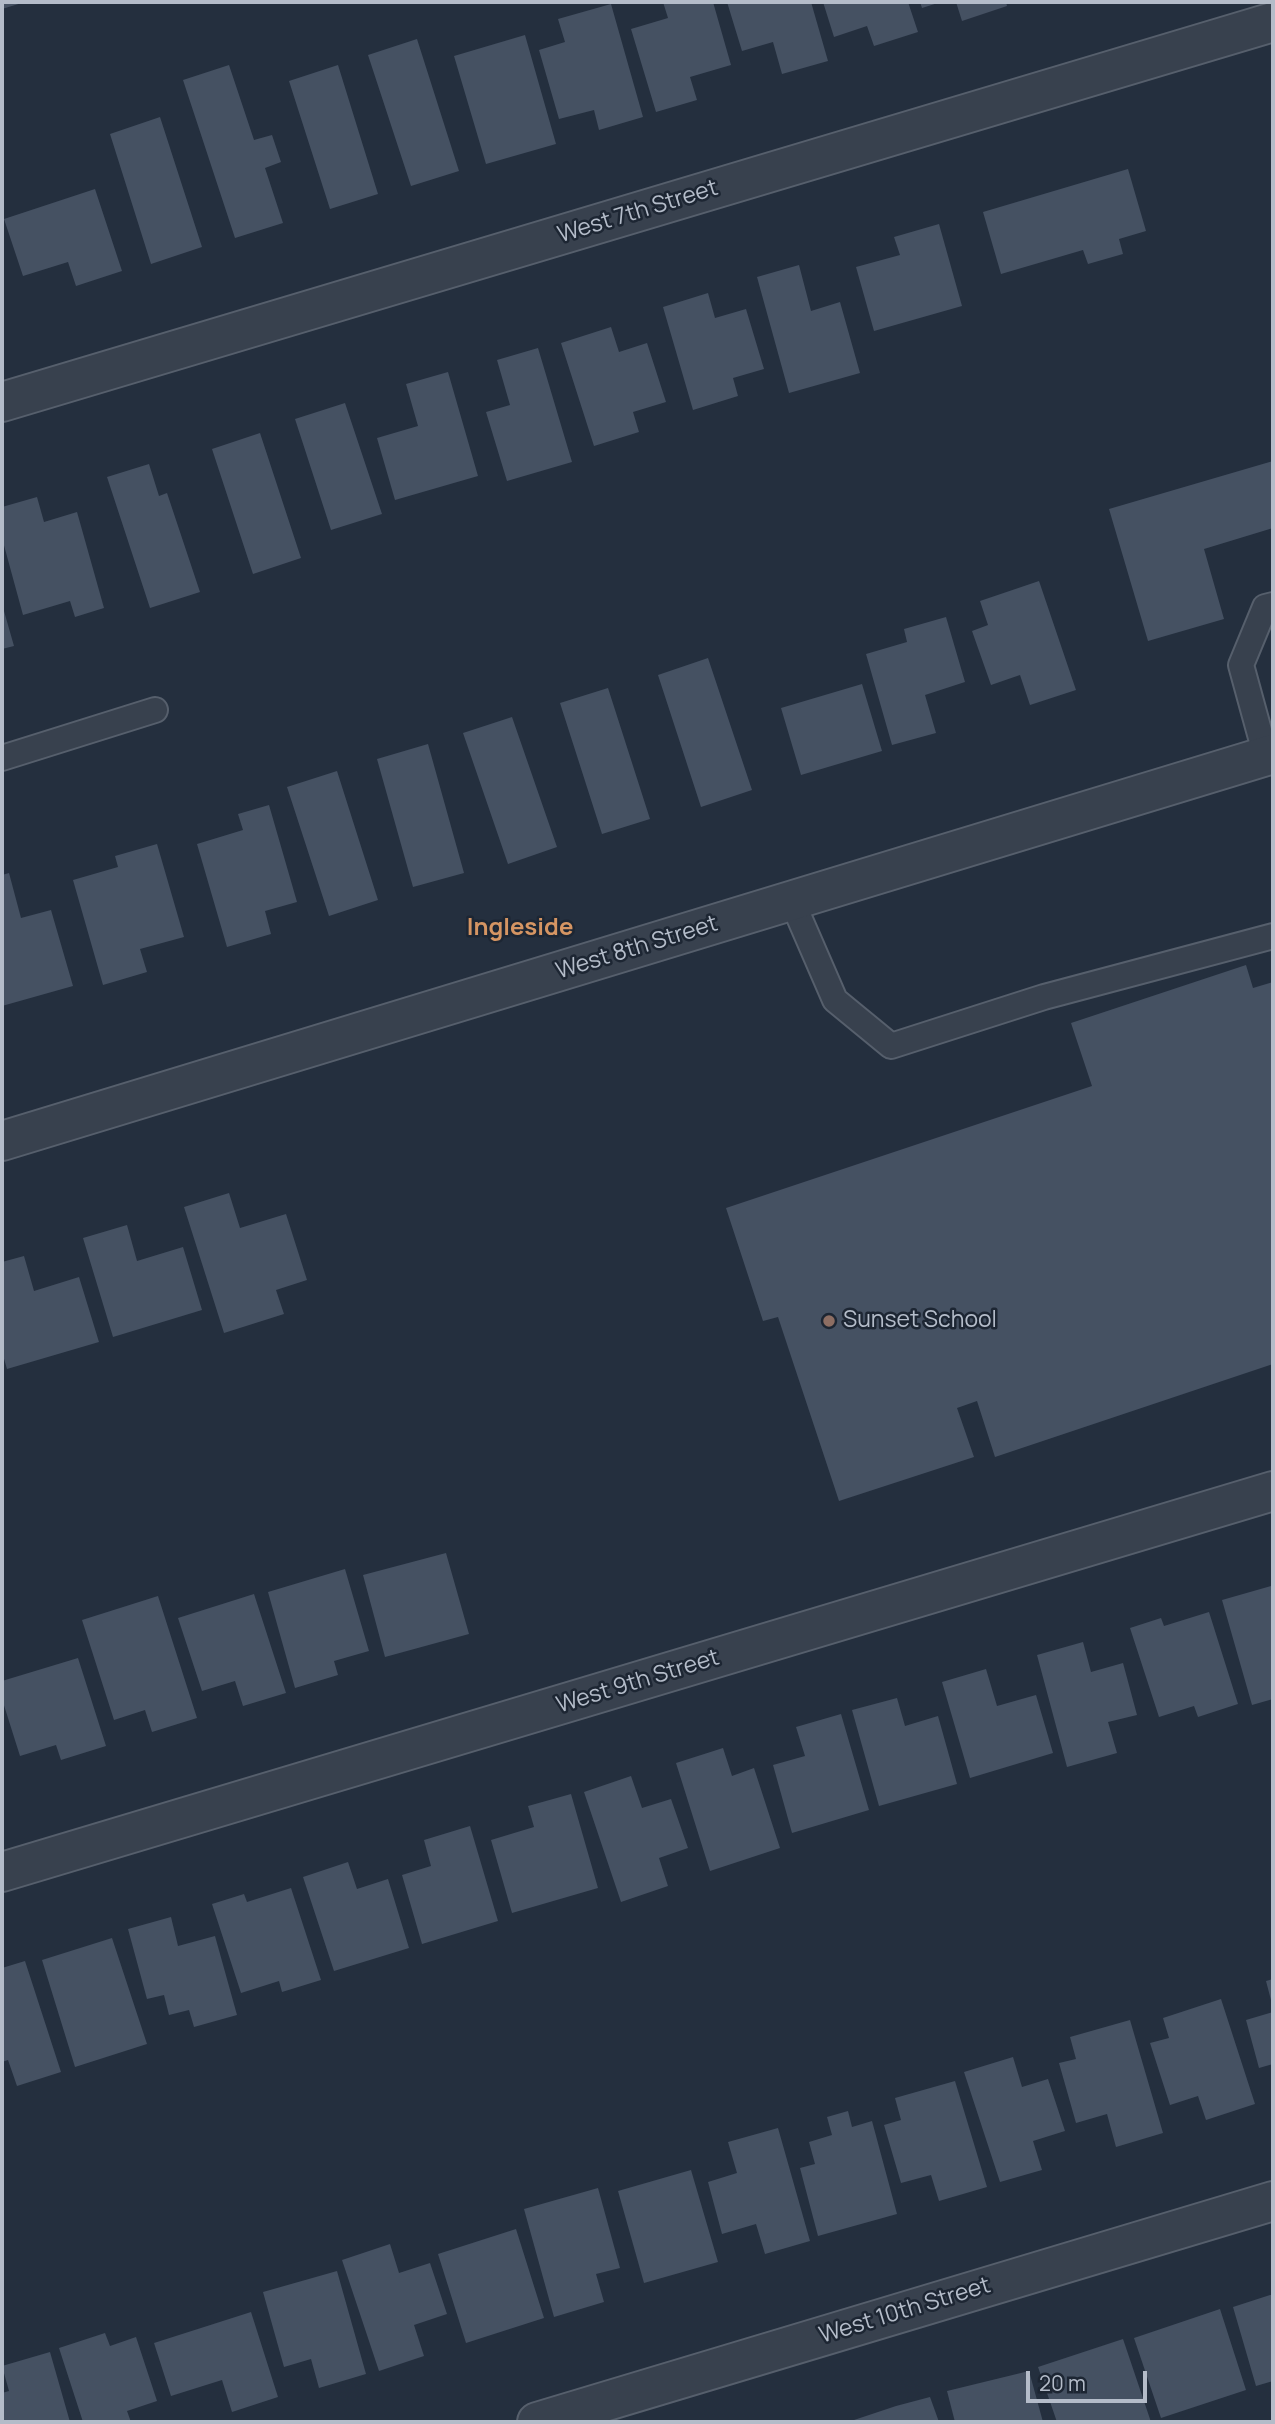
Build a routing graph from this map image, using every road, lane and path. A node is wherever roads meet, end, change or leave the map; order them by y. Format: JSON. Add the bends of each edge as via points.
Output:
{"nodes":[{"id":1,"x":1273,"y":22,"type":"edge"},
{"id":2,"x":2,"y":402,"type":"edge"},
{"id":3,"x":1273,"y":605,"type":"edge"},
{"id":4,"x":155,"y":710,"type":"dead end"},
{"id":5,"x":1270,"y":755,"type":"edge"},
{"id":6,"x":2,"y":758,"type":"edge"},
{"id":7,"x":792,"y":901,"type":"junction"},
{"id":8,"x":1273,"y":936,"type":"edge"},
{"id":9,"x":2,"y":1141,"type":"edge"},
{"id":10,"x":1273,"y":1490,"type":"edge"},
{"id":11,"x":2,"y":1872,"type":"edge"},
{"id":12,"x":1273,"y":2201,"type":"edge"},
{"id":13,"x":537,"y":2422,"type":"edge"}],
"edges":[{"from":1,"to":2,"type":"street","name":"West 7th Street"},
{"from":3,"to":5,"type":"lane","via":[[1265,607],[1241,665]]},
{"from":4,"to":6,"type":"lane"},
{"from":5,"to":7,"type":"street","name":"West 8th Street"},
{"from":7,"to":8,"type":"lane","via":[[835,1000],[891,1046],[1044,997]]},
{"from":7,"to":9,"type":"street","name":"West 8th Street"},
{"from":10,"to":11,"type":"street","name":"West 9th Street"},
{"from":12,"to":13,"type":"street","name":"West 10th Street"}]}
